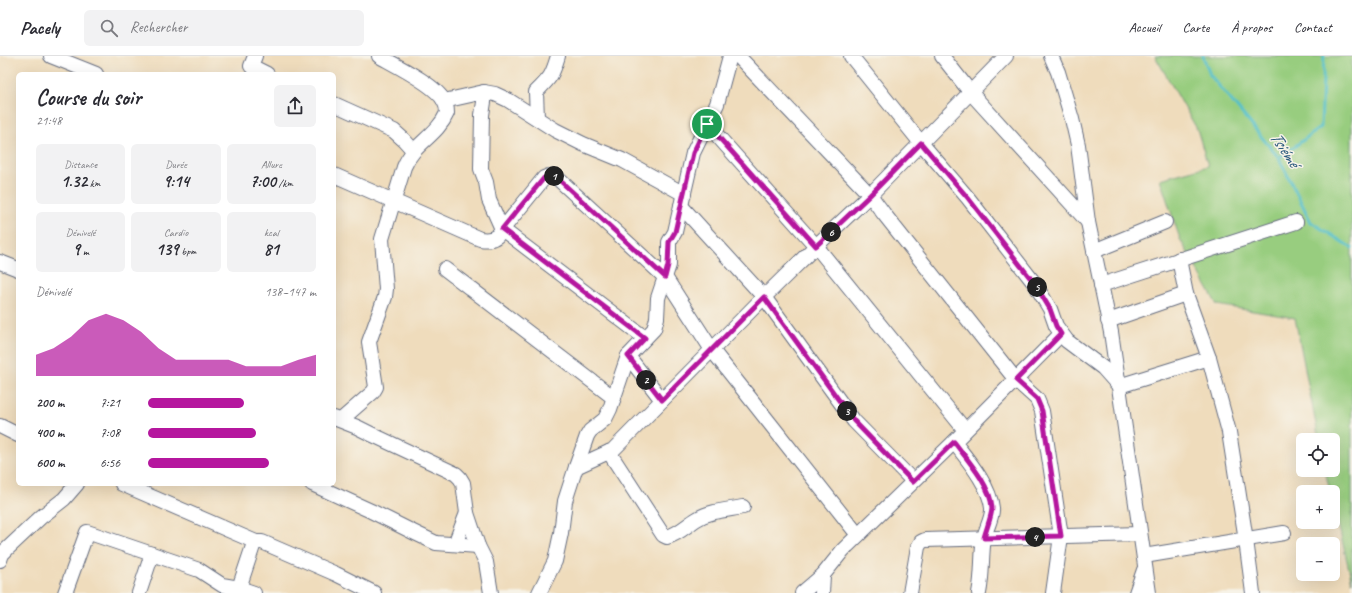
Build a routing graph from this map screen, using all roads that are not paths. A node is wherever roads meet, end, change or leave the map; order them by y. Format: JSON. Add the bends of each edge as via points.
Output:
{"nodes":[{"id":1,"x":51,"y":56,"type":"edge"},
{"id":2,"x":255,"y":56,"type":"edge"},
{"id":3,"x":379,"y":56,"type":"edge"},
{"id":4,"x":558,"y":56,"type":"edge"},
{"id":5,"x":730,"y":56,"type":"edge"},
{"id":6,"x":738,"y":56,"type":"edge"},
{"id":7,"x":851,"y":56,"type":"edge"},
{"id":8,"x":942,"y":56,"type":"edge"},
{"id":9,"x":1006,"y":56,"type":"edge"},
{"id":10,"x":1051,"y":56,"type":"edge"},
{"id":11,"x":91,"y":72,"type":"edge"},
{"id":12,"x":263,"y":72,"type":"edge"},
{"id":13,"x":484,"y":92,"type":"junction"},
{"id":14,"x":971,"y":93,"type":"junction"},
{"id":15,"x":444,"y":101,"type":"junction"},
{"id":16,"x":336,"y":105,"type":"edge"},
{"id":17,"x":537,"y":118,"type":"junction"},
{"id":18,"x":707,"y":124,"type":"junction"},
{"id":19,"x":921,"y":143,"type":"junction"},
{"id":20,"x":413,"y":150,"type":"junction"},
{"id":21,"x":336,"y":175,"type":"edge"},
{"id":22,"x":870,"y":195,"type":"junction"},
{"id":23,"x":393,"y":200,"type":"junction"},
{"id":24,"x":682,"y":200,"type":"junction"},
{"id":25,"x":1088,"y":222,"type":"junction"},
{"id":26,"x":1165,"y":222,"type":"dead end"},
{"id":27,"x":1296,"y":222,"type":"dead end"},
{"id":28,"x":502,"y":229,"type":"junction"},
{"id":29,"x":816,"y":246,"type":"junction"},
{"id":30,"x":1094,"y":251,"type":"junction"},
{"id":31,"x":1179,"y":260,"type":"junction"},
{"id":32,"x":0,"y":262,"type":"edge"},
{"id":33,"x":16,"y":268,"type":"edge"},
{"id":34,"x":445,"y":269,"type":"dead end"},
{"id":35,"x":665,"y":277,"type":"junction"},
{"id":36,"x":1101,"y":285,"type":"junction"},
{"id":37,"x":1186,"y":294,"type":"junction"},
{"id":38,"x":764,"y":297,"type":"junction"},
{"id":39,"x":1108,"y":320,"type":"junction"},
{"id":40,"x":1061,"y":334,"type":"junction"},
{"id":41,"x":645,"y":338,"type":"junction"},
{"id":42,"x":712,"y":350,"type":"junction"},
{"id":43,"x":628,"y":356,"type":"junction"},
{"id":44,"x":1209,"y":358,"type":"junction"},
{"id":45,"x":1016,"y":380,"type":"junction"},
{"id":46,"x":1119,"y":386,"type":"junction"},
{"id":47,"x":614,"y":398,"type":"junction"},
{"id":48,"x":662,"y":400,"type":"junction"},
{"id":49,"x":338,"y":419,"type":"edge"},
{"id":50,"x":0,"y":426,"type":"edge"},
{"id":51,"x":966,"y":430,"type":"junction"},
{"id":52,"x":16,"y":434,"type":"edge"},
{"id":53,"x":954,"y":442,"type":"junction"},
{"id":54,"x":609,"y":452,"type":"junction"},
{"id":55,"x":576,"y":467,"type":"junction"},
{"id":56,"x":913,"y":482,"type":"junction"},
{"id":57,"x":75,"y":486,"type":"edge"},
{"id":58,"x":127,"y":486,"type":"edge"},
{"id":59,"x":316,"y":486,"type":"edge"},
{"id":60,"x":743,"y":507,"type":"dead end"},
{"id":61,"x":467,"y":513,"type":"junction"},
{"id":62,"x":1284,"y":533,"type":"dead end"},
{"id":63,"x":1140,"y":534,"type":"junction"},
{"id":64,"x":858,"y":535,"type":"junction"},
{"id":65,"x":1061,"y":536,"type":"junction"},
{"id":66,"x":984,"y":538,"type":"junction"},
{"id":67,"x":1246,"y":540,"type":"junction"},
{"id":68,"x":256,"y":542,"type":"junction"},
{"id":69,"x":455,"y":544,"type":"junction"},
{"id":70,"x":478,"y":546,"type":"junction"},
{"id":71,"x":152,"y":554,"type":"junction"},
{"id":72,"x":0,"y":560,"type":"edge"},
{"id":73,"x":1144,"y":561,"type":"junction"},
{"id":74,"x":823,"y":575,"type":"junction"},
{"id":75,"x":239,"y":588,"type":"junction"},
{"id":76,"x":221,"y":589,"type":"edge"},
{"id":77,"x":65,"y":593,"type":"edge"},
{"id":78,"x":138,"y":593,"type":"edge"},
{"id":79,"x":254,"y":593,"type":"edge"},
{"id":80,"x":374,"y":593,"type":"edge"},
{"id":81,"x":491,"y":593,"type":"edge"},
{"id":82,"x":540,"y":593,"type":"edge"},
{"id":83,"x":802,"y":593,"type":"edge"},
{"id":84,"x":822,"y":593,"type":"edge"},
{"id":85,"x":910,"y":593,"type":"edge"},
{"id":86,"x":979,"y":593,"type":"edge"},
{"id":87,"x":1053,"y":593,"type":"edge"},
{"id":88,"x":1136,"y":593,"type":"edge"},
{"id":89,"x":1149,"y":593,"type":"edge"},
{"id":90,"x":1253,"y":593,"type":"edge"}],
"edges":[{"from":1,"to":11,"type":"street"},
{"from":2,"to":12,"type":"street","via":[[251,66]]},
{"from":3,"to":15,"type":"street","via":[[432,88]]},
{"from":4,"to":17,"type":"street","via":[[549,79],[536,92]]},
{"from":5,"to":18,"type":"street","via":[[717,104]]},
{"from":6,"to":22,"type":"street"},
{"from":7,"to":19,"type":"street"},
{"from":8,"to":14,"type":"street"},
{"from":9,"to":14,"type":"street"},
{"from":10,"to":25,"type":"street","via":[[1058,72],[1078,145]]},
{"from":13,"to":15,"type":"street"},
{"from":13,"to":17,"type":"street","via":[[508,100]]},
{"from":13,"to":28,"type":"street","via":[[481,169],[486,182],[488,200]]},
{"from":14,"to":19,"type":"street"},
{"from":14,"to":25,"type":"street"},
{"from":15,"to":20,"type":"street","via":[[447,113],[440,127]]},
{"from":16,"to":20,"type":"street","via":[[394,131]]},
{"from":17,"to":24,"type":"street","via":[[582,144],[622,160]]},
{"from":18,"to":24,"type":"street","via":[[693,153]]},
{"from":18,"to":29,"type":"street"},
{"from":19,"to":22,"type":"street"},
{"from":19,"to":40,"type":"street","via":[[1035,284]]},
{"from":20,"to":23,"type":"street","via":[[407,159]]},
{"from":21,"to":23,"type":"street"},
{"from":22,"to":29,"type":"street"},
{"from":22,"to":45,"type":"street"},
{"from":23,"to":28,"type":"street","via":[[480,239],[493,239]]},
{"from":23,"to":49,"type":"street","via":[[382,239],[386,289],[370,342],[376,387]]},
{"from":24,"to":35,"type":"street","via":[[675,232],[669,242]]},
{"from":24,"to":38,"type":"street"},
{"from":25,"to":30,"type":"street"},
{"from":26,"to":30,"type":"street"},
{"from":27,"to":31,"type":"street"},
{"from":28,"to":35,"type":"street","via":[[544,178],[555,176]]},
{"from":28,"to":41,"type":"street"},
{"from":29,"to":38,"type":"street"},
{"from":29,"to":51,"type":"street"},
{"from":30,"to":36,"type":"street"},
{"from":31,"to":36,"type":"street"},
{"from":31,"to":37,"type":"street"},
{"from":32,"to":33,"type":"street"},
{"from":34,"to":47,"type":"street"},
{"from":35,"to":41,"type":"street","via":[[658,298],[654,329]]},
{"from":35,"to":42,"type":"street"},
{"from":36,"to":39,"type":"street"},
{"from":37,"to":39,"type":"street"},
{"from":37,"to":44,"type":"street"},
{"from":38,"to":42,"type":"street"},
{"from":38,"to":56,"type":"street","via":[[854,421]]},
{"from":39,"to":46,"type":"street"},
{"from":40,"to":45,"type":"street"},
{"from":40,"to":46,"type":"street","via":[[1103,368]]},
{"from":41,"to":43,"type":"street"},
{"from":42,"to":48,"type":"street"},
{"from":42,"to":64,"type":"street"},
{"from":43,"to":47,"type":"street"},
{"from":43,"to":48,"type":"street"},
{"from":44,"to":46,"type":"street"},
{"from":44,"to":67,"type":"street","via":[[1229,432]]},
{"from":45,"to":51,"type":"street"},
{"from":45,"to":65,"type":"street","via":[[1037,399],[1042,411]]},
{"from":46,"to":63,"type":"street"},
{"from":47,"to":55,"type":"street","via":[[605,419],[587,436]]},
{"from":48,"to":54,"type":"street"},
{"from":49,"to":61,"type":"street","via":[[456,474],[463,482]]},
{"from":50,"to":52,"type":"street"},
{"from":51,"to":53,"type":"street"},
{"from":53,"to":56,"type":"street"},
{"from":53,"to":66,"type":"street","via":[[986,487],[992,509]]},
{"from":54,"to":55,"type":"street"},
{"from":54,"to":60,"type":"street","via":[[663,535],[667,537],[708,514]]},
{"from":55,"to":82,"type":"street","via":[[565,501],[555,561]]},
{"from":56,"to":64,"type":"street"},
{"from":57,"to":72,"type":"street","via":[[64,499],[7,548]]},
{"from":58,"to":68,"type":"street"},
{"from":59,"to":69,"type":"street","via":[[436,543]]},
{"from":61,"to":69,"type":"street"},
{"from":61,"to":70,"type":"street"},
{"from":62,"to":67,"type":"street"},
{"from":63,"to":65,"type":"street"},
{"from":63,"to":73,"type":"street"},
{"from":64,"to":74,"type":"street"},
{"from":65,"to":66,"type":"street"},
{"from":65,"to":87,"type":"street"},
{"from":66,"to":85,"type":"street","via":[[930,539],[921,542]]},
{"from":66,"to":86,"type":"street"},
{"from":67,"to":73,"type":"street"},
{"from":67,"to":90,"type":"street"},
{"from":68,"to":75,"type":"street"},
{"from":68,"to":80,"type":"street","via":[[262,542]]},
{"from":69,"to":70,"type":"street"},
{"from":70,"to":81,"type":"street","via":[[486,562]]},
{"from":71,"to":76,"type":"street","via":[[199,570]]},
{"from":71,"to":77,"type":"street","via":[[87,532]]},
{"from":71,"to":78,"type":"street"},
{"from":73,"to":88,"type":"street"},
{"from":73,"to":89,"type":"street"},
{"from":74,"to":83,"type":"street"},
{"from":74,"to":84,"type":"street"},
{"from":75,"to":76,"type":"street"},
{"from":75,"to":79,"type":"street"}]}
